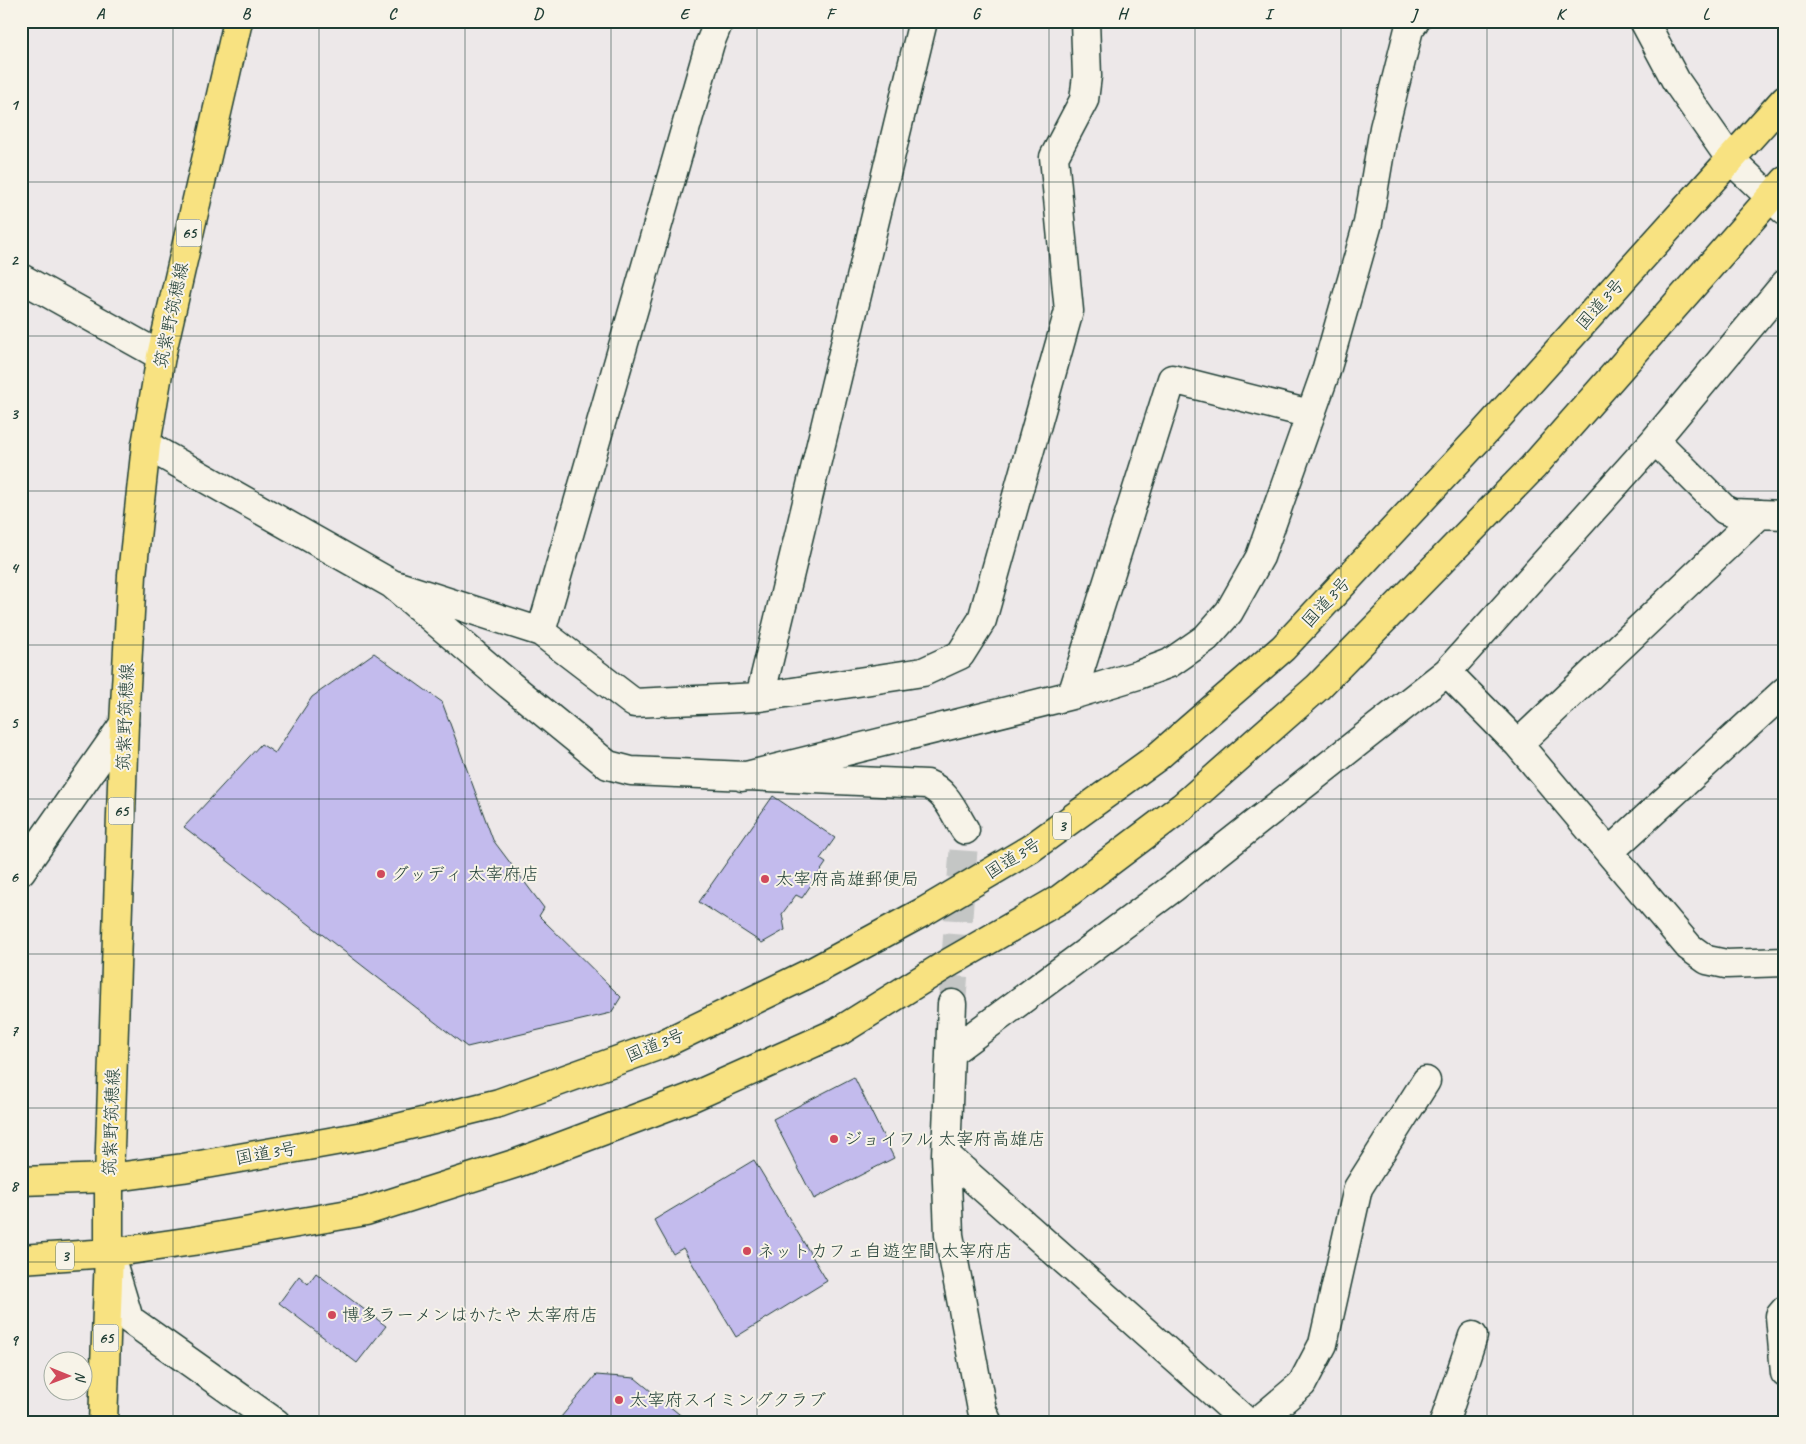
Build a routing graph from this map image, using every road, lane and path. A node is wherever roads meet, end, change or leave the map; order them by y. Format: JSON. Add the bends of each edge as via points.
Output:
{"nodes":[{"id":1,"x":238,"y":21,"type":"edge"},
{"id":2,"x":720,"y":21,"type":"edge"},
{"id":3,"x":923,"y":21,"type":"edge"},
{"id":4,"x":1085,"y":21,"type":"edge"},
{"id":5,"x":1415,"y":21,"type":"edge"},
{"id":6,"x":1644,"y":21,"type":"edge"},
{"id":7,"x":1785,"y":99,"type":"edge"},
{"id":8,"x":1731,"y":160,"type":"junction"},
{"id":9,"x":1780,"y":196,"type":"edge"},
{"id":10,"x":21,"y":278,"type":"edge"},
{"id":11,"x":1785,"y":284,"type":"edge"},
{"id":12,"x":161,"y":356,"type":"junction"},
{"id":13,"x":1310,"y":414,"type":"junction"},
{"id":14,"x":1655,"y":440,"type":"junction"},
{"id":15,"x":146,"y":445,"type":"junction"},
{"id":16,"x":1772,"y":514,"type":"edge"},
{"id":17,"x":392,"y":584,"type":"junction"},
{"id":18,"x":541,"y":632,"type":"junction"},
{"id":19,"x":1448,"y":672,"type":"junction"},
{"id":20,"x":1785,"y":691,"type":"edge"},
{"id":21,"x":1072,"y":695,"type":"junction"},
{"id":22,"x":760,"y":697,"type":"junction"},
{"id":23,"x":124,"y":724,"type":"junction"},
{"id":24,"x":1518,"y":744,"type":"junction"},
{"id":25,"x":742,"y":777,"type":"junction"},
{"id":26,"x":964,"y":830,"type":"tunnel mouth"},
{"id":27,"x":1609,"y":852,"type":"junction"},
{"id":28,"x":21,"y":870,"type":"edge"},
{"id":29,"x":1785,"y":962,"type":"edge"},
{"id":30,"x":952,"y":1004,"type":"tunnel mouth"},
{"id":31,"x":950,"y":1053,"type":"junction"},
{"id":32,"x":1426,"y":1081,"type":"dead end"},
{"id":33,"x":946,"y":1155,"type":"junction"},
{"id":34,"x":109,"y":1178,"type":"junction"},
{"id":35,"x":21,"y":1181,"type":"edge"},
{"id":36,"x":109,"y":1252,"type":"junction"},
{"id":37,"x":21,"y":1259,"type":"edge"},
{"id":38,"x":1785,"y":1310,"type":"edge"},
{"id":39,"x":1473,"y":1336,"type":"dead end"},
{"id":40,"x":1785,"y":1373,"type":"edge"},
{"id":41,"x":983,"y":1418,"type":"edge"},
{"id":42,"x":103,"y":1423,"type":"edge"},
{"id":43,"x":276,"y":1423,"type":"edge"},
{"id":44,"x":1248,"y":1423,"type":"edge"},
{"id":45,"x":1256,"y":1423,"type":"edge"},
{"id":46,"x":1444,"y":1423,"type":"edge"}],
"edges":[{"from":1,"to":12,"type":"main road","name":"筑紫野筑穂線","number":"65"},
{"from":2,"to":18,"type":"street","via":[[710,43]]},
{"from":3,"to":22,"type":"street"},
{"from":4,"to":22,"type":"street","via":[[1087,76],[1084,100],[1054,157],[1069,311],[982,620],[960,655],[923,672]]},
{"from":5,"to":13,"type":"street","via":[[1409,29],[1384,128],[1368,223],[1326,371]]},
{"from":6,"to":8,"type":"street","via":[[1676,81]]},
{"from":7,"to":8,"type":"main road","name":"国道3号","number":"3"},
{"from":8,"to":9,"type":"street"},
{"from":8,"to":34,"type":"main road","name":"国道3号","number":"3","via":[[1483,434],[1283,648],[1156,758],[1030,849],[814,971],[672,1039],[499,1103],[369,1135]]},
{"from":9,"to":36,"type":"main road","number":"3","via":[[1533,467],[1318,687],[1182,807],[1060,899],[946,964],[838,1032],[690,1098],[517,1163],[366,1211]]},
{"from":10,"to":12,"type":"street"},
{"from":11,"to":14,"type":"street"},
{"from":12,"to":15,"type":"main road","name":"筑紫野筑穂線","number":"65"},
{"from":13,"to":21,"type":"street","via":[[1260,557],[1229,612],[1206,638],[1170,663]]},
{"from":13,"to":21,"type":"street","via":[[1172,379]]},
{"from":14,"to":16,"type":"street","via":[[1719,506],[1733,513]]},
{"from":14,"to":19,"type":"street"},
{"from":15,"to":17,"type":"street"},
{"from":15,"to":23,"type":"main road","name":"筑紫野筑穂線","number":"65","via":[[132,575]]},
{"from":16,"to":24,"type":"street"},
{"from":17,"to":18,"type":"street"},
{"from":17,"to":25,"type":"street","via":[[608,765],[631,771]]},
{"from":18,"to":22,"type":"street","via":[[634,703]]},
{"from":19,"to":24,"type":"street"},
{"from":19,"to":31,"type":"street","via":[[1173,888]]},
{"from":20,"to":27,"type":"street"},
{"from":21,"to":25,"type":"street"},
{"from":23,"to":28,"type":"street"},
{"from":23,"to":34,"type":"main road","name":"筑紫野筑穂線","number":"65"},
{"from":24,"to":27,"type":"street"},
{"from":25,"to":26,"type":"street","via":[[927,784],[943,794]]},
{"from":27,"to":29,"type":"street","via":[[1689,947],[1707,960],[1726,964]]},
{"from":30,"to":31,"type":"street"},
{"from":31,"to":33,"type":"street"},
{"from":32,"to":45,"type":"street","via":[[1358,1188],[1323,1344],[1302,1384]]},
{"from":33,"to":41,"type":"street","via":[[948,1235]]},
{"from":33,"to":44,"type":"street"},
{"from":34,"to":35,"type":"main road","name":"国道3号","number":"3"},
{"from":34,"to":36,"type":"main road","name":"筑紫野筑穂線","number":"65"},
{"from":36,"to":37,"type":"main road","number":"3"},
{"from":36,"to":42,"type":"main road","name":"筑紫野筑穂線","number":"65"},
{"from":36,"to":43,"type":"street","via":[[129,1320]]},
{"from":38,"to":40,"type":"street","via":[[1780,1316]]},
{"from":39,"to":46,"type":"street"}]}
